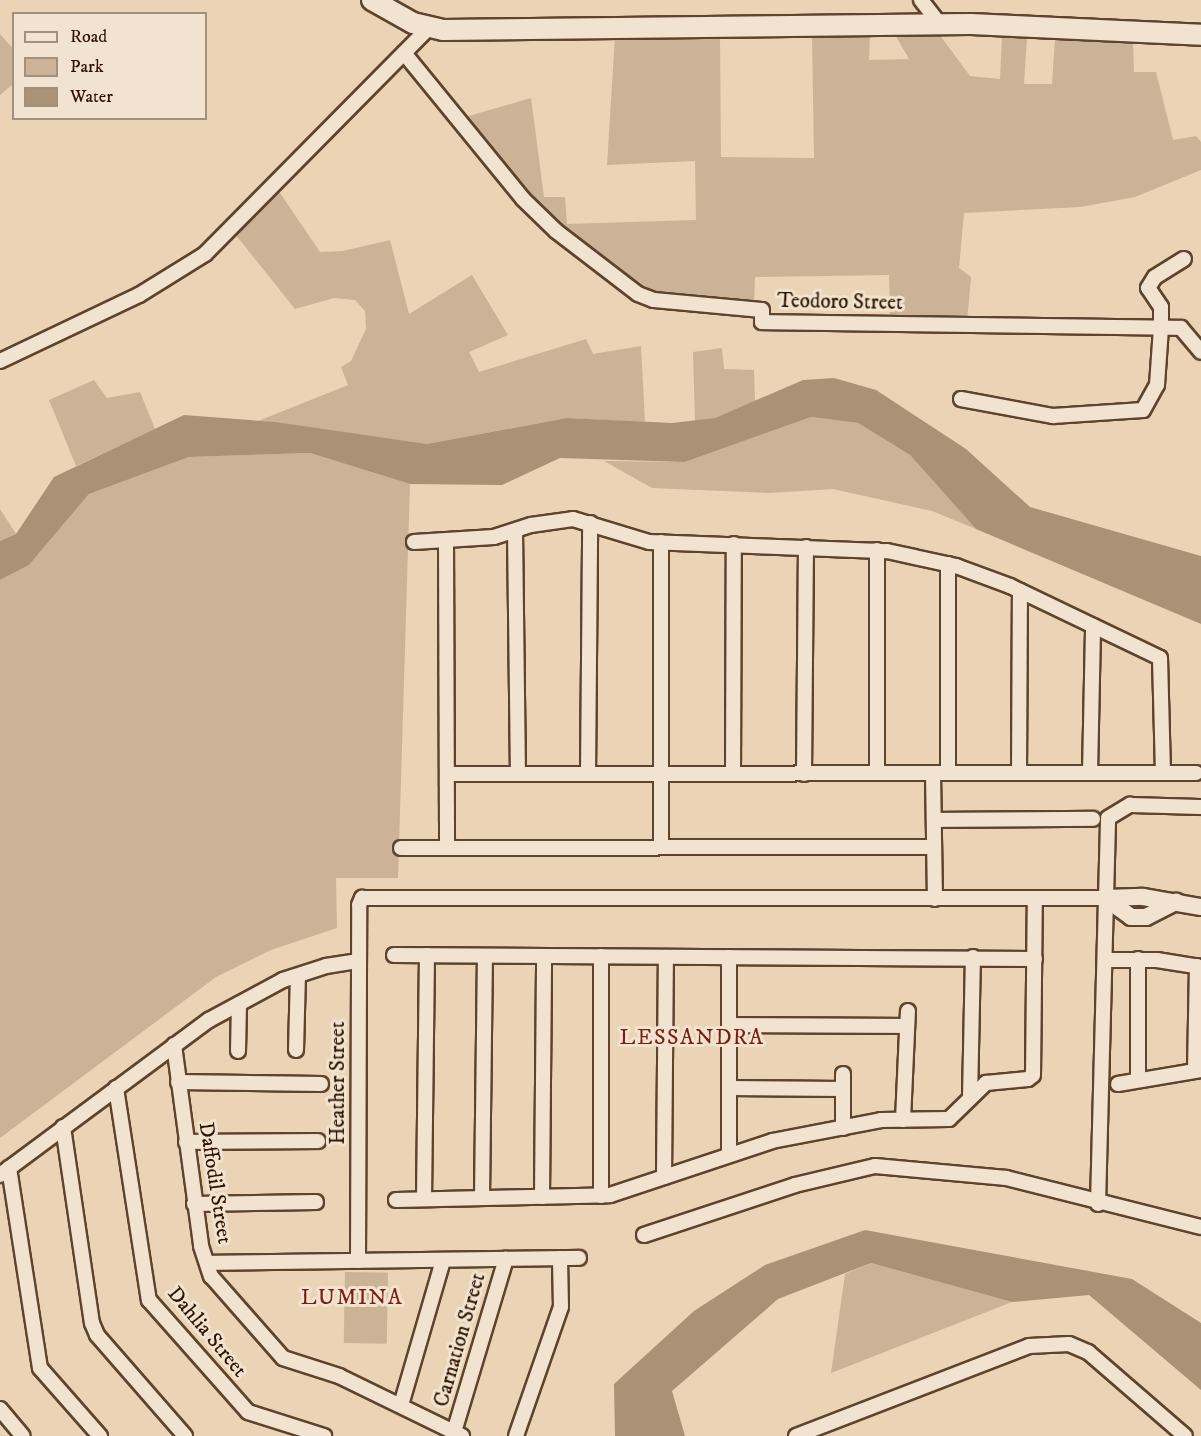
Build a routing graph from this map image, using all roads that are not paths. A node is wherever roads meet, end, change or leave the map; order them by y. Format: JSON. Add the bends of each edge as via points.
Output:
{"nodes":[{"id":1,"x":372,"y":0,"type":"edge"},
{"id":2,"x":921,"y":0,"type":"edge"},
{"id":3,"x":940,"y":24,"type":"junction"},
{"id":4,"x":430,"y":27,"type":"junction"},
{"id":5,"x":1201,"y":35,"type":"edge"},
{"id":6,"x":404,"y":53,"type":"junction"},
{"id":7,"x":1184,"y":259,"type":"dead end"},
{"id":8,"x":1161,"y":328,"type":"junction"},
{"id":9,"x":1201,"y":352,"type":"edge"},
{"id":10,"x":0,"y":361,"type":"edge"},
{"id":11,"x":961,"y":399,"type":"dead end"},
{"id":12,"x":590,"y":523,"type":"junction"},
{"id":13,"x":515,"y":531,"type":"junction"},
{"id":14,"x":446,"y":541,"type":"junction"},
{"id":15,"x":414,"y":542,"type":"dead end"},
{"id":16,"x":662,"y":542,"type":"junction"},
{"id":17,"x":734,"y":544,"type":"junction"},
{"id":18,"x":806,"y":547,"type":"junction"},
{"id":19,"x":877,"y":550,"type":"junction"},
{"id":20,"x":948,"y":564,"type":"junction"},
{"id":21,"x":1020,"y":591,"type":"junction"},
{"id":22,"x":1092,"y":626,"type":"junction"},
{"id":23,"x":877,"y":773,"type":"junction"},
{"id":24,"x":933,"y":773,"type":"junction"},
{"id":25,"x":948,"y":773,"type":"junction"},
{"id":26,"x":1019,"y":773,"type":"junction"},
{"id":27,"x":1090,"y":773,"type":"junction"},
{"id":28,"x":1163,"y":773,"type":"junction"},
{"id":29,"x":1196,"y":773,"type":"dead end"},
{"id":30,"x":447,"y":774,"type":"junction"},
{"id":31,"x":518,"y":774,"type":"junction"},
{"id":32,"x":588,"y":774,"type":"junction"},
{"id":33,"x":662,"y":774,"type":"junction"},
{"id":34,"x":733,"y":774,"type":"junction"},
{"id":35,"x":804,"y":774,"type":"junction"},
{"id":36,"x":1201,"y":807,"type":"edge"},
{"id":37,"x":1093,"y":819,"type":"dead end"},
{"id":38,"x":934,"y":820,"type":"junction"},
{"id":39,"x":447,"y":846,"type":"junction"},
{"id":40,"x":662,"y":846,"type":"junction"},
{"id":41,"x":934,"y":847,"type":"junction"},
{"id":42,"x":401,"y":848,"type":"dead end"},
{"id":43,"x":1035,"y":898,"type":"junction"},
{"id":44,"x":1105,"y":898,"type":"junction"},
{"id":45,"x":935,"y":899,"type":"junction"},
{"id":46,"x":1201,"y":907,"type":"edge"},
{"id":47,"x":394,"y":955,"type":"dead end"},
{"id":48,"x":427,"y":956,"type":"junction"},
{"id":49,"x":484,"y":956,"type":"junction"},
{"id":50,"x":544,"y":956,"type":"junction"},
{"id":51,"x":601,"y":956,"type":"junction"},
{"id":52,"x":666,"y":957,"type":"junction"},
{"id":53,"x":729,"y":957,"type":"junction"},
{"id":54,"x":973,"y":957,"type":"junction"},
{"id":55,"x":1035,"y":959,"type":"junction"},
{"id":56,"x":1138,"y":959,"type":"junction"},
{"id":57,"x":1108,"y":960,"type":"dead end"},
{"id":58,"x":359,"y":961,"type":"junction"},
{"id":59,"x":1199,"y":966,"type":"edge"},
{"id":60,"x":298,"y":976,"type":"junction"},
{"id":61,"x":239,"y":1004,"type":"junction"},
{"id":62,"x":908,"y":1011,"type":"dead end"},
{"id":63,"x":729,"y":1025,"type":"junction"},
{"id":64,"x":907,"y":1026,"type":"junction"},
{"id":65,"x":174,"y":1045,"type":"junction"},
{"id":66,"x":296,"y":1050,"type":"dead end"},
{"id":67,"x":238,"y":1051,"type":"dead end"},
{"id":68,"x":1198,"y":1070,"type":"edge"},
{"id":69,"x":843,"y":1074,"type":"dead end"},
{"id":70,"x":1137,"y":1077,"type":"junction"},
{"id":71,"x":178,"y":1082,"type":"junction"},
{"id":72,"x":1119,"y":1083,"type":"dead end"},
{"id":73,"x":321,"y":1084,"type":"dead end"},
{"id":74,"x":116,"y":1088,"type":"junction"},
{"id":75,"x":729,"y":1088,"type":"junction"},
{"id":76,"x":843,"y":1089,"type":"junction"},
{"id":77,"x":970,"y":1098,"type":"junction"},
{"id":78,"x":903,"y":1120,"type":"junction"},
{"id":79,"x":63,"y":1127,"type":"junction"},
{"id":80,"x":843,"y":1128,"type":"junction"},
{"id":81,"x":318,"y":1141,"type":"dead end"},
{"id":82,"x":186,"y":1142,"type":"junction"},
{"id":83,"x":729,"y":1155,"type":"junction"},
{"id":84,"x":4,"y":1171,"type":"edge"},
{"id":85,"x":664,"y":1177,"type":"junction"},
{"id":86,"x":601,"y":1196,"type":"junction"},
{"id":87,"x":542,"y":1197,"type":"junction"},
{"id":88,"x":482,"y":1198,"type":"junction"},
{"id":89,"x":424,"y":1199,"type":"junction"},
{"id":90,"x":396,"y":1200,"type":"dead end"},
{"id":91,"x":316,"y":1202,"type":"dead end"},
{"id":92,"x":194,"y":1204,"type":"junction"},
{"id":93,"x":1098,"y":1204,"type":"junction"},
{"id":94,"x":1201,"y":1227,"type":"edge"},
{"id":95,"x":644,"y":1235,"type":"dead end"},
{"id":96,"x":560,"y":1258,"type":"junction"},
{"id":97,"x":579,"y":1258,"type":"dead end"},
{"id":98,"x":506,"y":1259,"type":"junction"},
{"id":99,"x":443,"y":1260,"type":"junction"},
{"id":100,"x":358,"y":1261,"type":"junction"},
{"id":101,"x":207,"y":1263,"type":"junction"},
{"id":102,"x":401,"y":1405,"type":"junction"},
{"id":103,"x":0,"y":1409,"type":"edge"},
{"id":104,"x":458,"y":1434,"type":"edge"},
{"id":105,"x":24,"y":1436,"type":"edge"},
{"id":106,"x":100,"y":1436,"type":"edge"},
{"id":107,"x":185,"y":1436,"type":"edge"},
{"id":108,"x":324,"y":1436,"type":"edge"},
{"id":109,"x":516,"y":1436,"type":"edge"},
{"id":110,"x":796,"y":1436,"type":"edge"},
{"id":111,"x":1185,"y":1436,"type":"edge"}],
"edges":[{"from":1,"to":4,"type":"main road","via":[[413,23]]},
{"from":2,"to":3,"type":"street"},
{"from":3,"to":4,"type":"main road","via":[[522,30]]},
{"from":3,"to":5,"type":"main road"},
{"from":4,"to":6,"type":"street"},
{"from":6,"to":8,"type":"street","name":"Teodoro Street","via":[[523,199],[556,231],[638,294],[654,300],[762,310],[762,322]]},
{"from":6,"to":10,"type":"street","via":[[206,254],[139,295]]},
{"from":7,"to":8,"type":"street","via":[[1155,277],[1148,288],[1161,307]]},
{"from":8,"to":9,"type":"street","name":"Teodoro Street","via":[[1181,328]]},
{"from":8,"to":11,"type":"street","via":[[1156,385],[1143,410],[1053,416]]},
{"from":12,"to":13,"type":"street","via":[[573,519]]},
{"from":12,"to":16,"type":"street"},
{"from":12,"to":32,"type":"street"},
{"from":13,"to":14,"type":"street"},
{"from":13,"to":31,"type":"street"},
{"from":14,"to":15,"type":"street"},
{"from":14,"to":30,"type":"street"},
{"from":16,"to":17,"type":"street"},
{"from":16,"to":33,"type":"street"},
{"from":17,"to":18,"type":"street"},
{"from":17,"to":34,"type":"street"},
{"from":18,"to":19,"type":"street"},
{"from":18,"to":35,"type":"street"},
{"from":19,"to":20,"type":"street"},
{"from":19,"to":23,"type":"street"},
{"from":20,"to":21,"type":"street"},
{"from":20,"to":25,"type":"street"},
{"from":21,"to":22,"type":"street"},
{"from":21,"to":26,"type":"street"},
{"from":22,"to":27,"type":"street"},
{"from":22,"to":28,"type":"street","via":[[1160,658]]},
{"from":23,"to":24,"type":"street"},
{"from":23,"to":35,"type":"street"},
{"from":24,"to":25,"type":"street"},
{"from":24,"to":38,"type":"street"},
{"from":25,"to":26,"type":"street"},
{"from":26,"to":27,"type":"street"},
{"from":27,"to":28,"type":"street"},
{"from":28,"to":29,"type":"street"},
{"from":30,"to":31,"type":"street"},
{"from":30,"to":39,"type":"street"},
{"from":31,"to":32,"type":"street"},
{"from":32,"to":33,"type":"street"},
{"from":33,"to":34,"type":"street"},
{"from":33,"to":40,"type":"street"},
{"from":34,"to":35,"type":"street"},
{"from":36,"to":44,"type":"street","via":[[1130,806],[1114,812],[1106,827]]},
{"from":37,"to":38,"type":"street"},
{"from":38,"to":41,"type":"street"},
{"from":39,"to":40,"type":"street"},
{"from":39,"to":42,"type":"street"},
{"from":40,"to":41,"type":"street"},
{"from":41,"to":45,"type":"street"},
{"from":43,"to":44,"type":"street"},
{"from":43,"to":45,"type":"street"},
{"from":43,"to":55,"type":"street"},
{"from":44,"to":46,"type":"street"},
{"from":44,"to":93,"type":"street"},
{"from":45,"to":58,"type":"street","name":"Heather Street","via":[[368,897],[359,905]]},
{"from":47,"to":48,"type":"street"},
{"from":48,"to":49,"type":"street"},
{"from":48,"to":89,"type":"street"},
{"from":49,"to":50,"type":"street"},
{"from":49,"to":88,"type":"street"},
{"from":50,"to":51,"type":"street"},
{"from":50,"to":87,"type":"street"},
{"from":51,"to":52,"type":"street"},
{"from":51,"to":86,"type":"street"},
{"from":52,"to":53,"type":"street"},
{"from":52,"to":85,"type":"street"},
{"from":53,"to":54,"type":"street"},
{"from":53,"to":63,"type":"street"},
{"from":54,"to":55,"type":"street"},
{"from":54,"to":77,"type":"street"},
{"from":55,"to":77,"type":"street","via":[[1033,1075],[1020,1081],[986,1083]]},
{"from":56,"to":57,"type":"street"},
{"from":56,"to":59,"type":"street"},
{"from":56,"to":70,"type":"street"},
{"from":58,"to":60,"type":"street"},
{"from":58,"to":100,"type":"street","name":"Heather Street"},
{"from":59,"to":68,"type":"street"},
{"from":60,"to":61,"type":"street"},
{"from":60,"to":66,"type":"street"},
{"from":61,"to":65,"type":"street"},
{"from":61,"to":67,"type":"street"},
{"from":62,"to":64,"type":"street"},
{"from":63,"to":64,"type":"street"},
{"from":63,"to":75,"type":"street"},
{"from":64,"to":78,"type":"street"},
{"from":65,"to":71,"type":"street","name":"Daffodil Street"},
{"from":65,"to":74,"type":"street"},
{"from":68,"to":70,"type":"street"},
{"from":69,"to":76,"type":"street"},
{"from":70,"to":72,"type":"street"},
{"from":71,"to":73,"type":"street"},
{"from":71,"to":82,"type":"street","name":"Daffodil Street"},
{"from":74,"to":79,"type":"street"},
{"from":74,"to":108,"type":"street","name":"Dahlia Street","via":[[149,1300],[248,1412]]},
{"from":75,"to":76,"type":"street"},
{"from":75,"to":83,"type":"street"},
{"from":76,"to":80,"type":"street"},
{"from":77,"to":78,"type":"street","via":[[949,1119]]},
{"from":78,"to":80,"type":"street"},
{"from":79,"to":84,"type":"street"},
{"from":79,"to":107,"type":"street","via":[[97,1335]]},
{"from":80,"to":83,"type":"street","via":[[772,1141]]},
{"from":81,"to":82,"type":"street"},
{"from":82,"to":92,"type":"street","name":"Daffodil Street"},
{"from":83,"to":85,"type":"street"},
{"from":84,"to":106,"type":"street","via":[[40,1368]]},
{"from":85,"to":86,"type":"street"},
{"from":86,"to":87,"type":"street"},
{"from":87,"to":88,"type":"street"},
{"from":88,"to":89,"type":"street"},
{"from":89,"to":90,"type":"street"},
{"from":91,"to":92,"type":"street"},
{"from":92,"to":101,"type":"street","name":"Daffodil Street"},
{"from":93,"to":94,"type":"street"},
{"from":93,"to":95,"type":"street","via":[[979,1173],[875,1166],[795,1185]]},
{"from":96,"to":97,"type":"street"},
{"from":96,"to":98,"type":"street"},
{"from":96,"to":109,"type":"street","via":[[561,1307]]},
{"from":98,"to":99,"type":"street"},
{"from":98,"to":104,"type":"street","name":"Carnation Street"},
{"from":99,"to":100,"type":"street"},
{"from":99,"to":102,"type":"street"},
{"from":100,"to":101,"type":"street"},
{"from":101,"to":102,"type":"street","name":"Daffodil Street","via":[[211,1276],[283,1358],[339,1376]]},
{"from":102,"to":104,"type":"street","name":"Daffodil Street"},
{"from":103,"to":105,"type":"street"},
{"from":110,"to":111,"type":"street","via":[[1029,1346],[1069,1344],[1088,1352]]}]}
